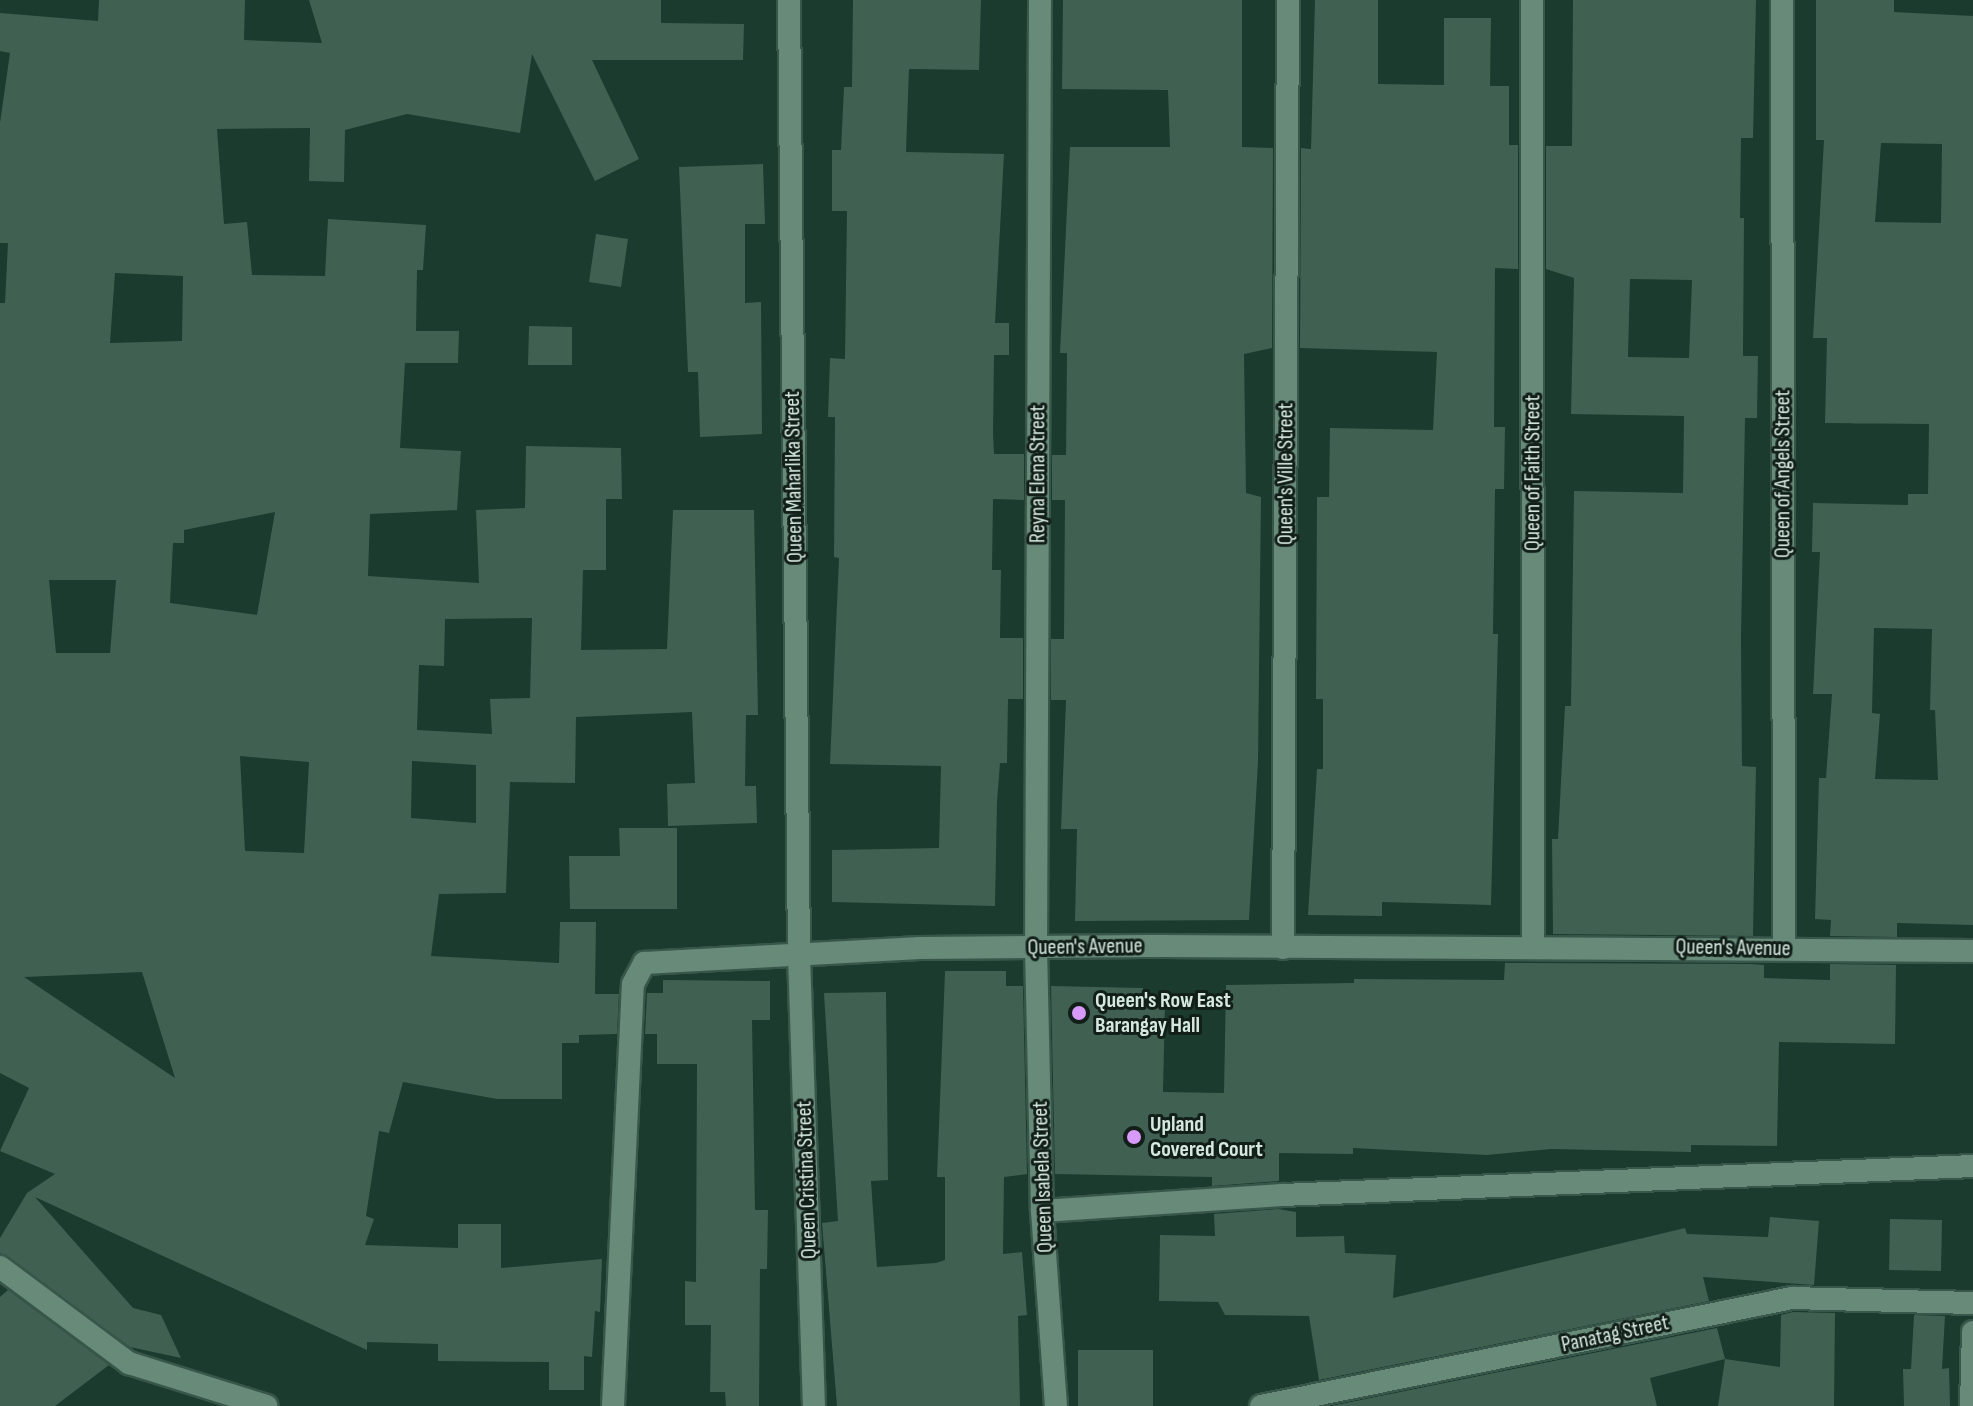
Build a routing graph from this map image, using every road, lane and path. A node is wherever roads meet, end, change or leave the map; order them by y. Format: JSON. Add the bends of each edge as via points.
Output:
{"nodes":[{"id":1,"x":789,"y":0,"type":"edge"},
{"id":2,"x":1040,"y":0,"type":"edge"},
{"id":3,"x":1288,"y":0,"type":"edge"},
{"id":4,"x":1532,"y":0,"type":"edge"},
{"id":5,"x":1782,"y":0,"type":"edge"},
{"id":6,"x":1533,"y":946,"type":"junction"},
{"id":7,"x":1036,"y":948,"type":"junction"},
{"id":8,"x":1283,"y":948,"type":"junction"},
{"id":9,"x":1784,"y":948,"type":"junction"},
{"id":10,"x":1973,"y":951,"type":"edge"},
{"id":11,"x":799,"y":955,"type":"junction"},
{"id":12,"x":1973,"y":1166,"type":"edge"},
{"id":13,"x":1042,"y":1211,"type":"junction"},
{"id":14,"x":0,"y":1267,"type":"edge"},
{"id":15,"x":1973,"y":1303,"type":"edge"},
{"id":16,"x":1973,"y":1332,"type":"edge"},
{"id":17,"x":266,"y":1406,"type":"edge"},
{"id":18,"x":613,"y":1406,"type":"edge"},
{"id":19,"x":814,"y":1406,"type":"edge"},
{"id":20,"x":1056,"y":1406,"type":"edge"},
{"id":21,"x":1261,"y":1406,"type":"edge"},
{"id":22,"x":1971,"y":1406,"type":"edge"}],
"edges":[{"from":1,"to":11,"type":"street","name":"Queen Maharlika Street"},
{"from":2,"to":7,"type":"street","name":"Reyna Elena Street"},
{"from":3,"to":8,"type":"street","name":"Queen's Ville Street"},
{"from":4,"to":6,"type":"street","name":"Queen of Faith Street"},
{"from":5,"to":9,"type":"street","name":"Queen of Angels Street"},
{"from":6,"to":8,"type":"street","name":"Queen's Avenue"},
{"from":6,"to":9,"type":"street","name":"Queen's Avenue"},
{"from":7,"to":8,"type":"street","name":"Queen's Avenue"},
{"from":7,"to":11,"type":"street","name":"Queen's Avenue"},
{"from":7,"to":13,"type":"street","name":"Queen Isabela Street"},
{"from":9,"to":10,"type":"street","name":"Queen's Avenue"},
{"from":11,"to":18,"type":"street","name":"Queen's Avenue","via":[[644,963],[633,984]]},
{"from":11,"to":19,"type":"street","name":"Queen Cristina Street"},
{"from":12,"to":13,"type":"street","via":[[1282,1195]]},
{"from":13,"to":20,"type":"street","name":"Queen Isabela Street"},
{"from":14,"to":17,"type":"street","via":[[129,1363]]},
{"from":15,"to":21,"type":"street","name":"Panatag Street","via":[[1792,1298]]},
{"from":16,"to":22,"type":"street"}]}
